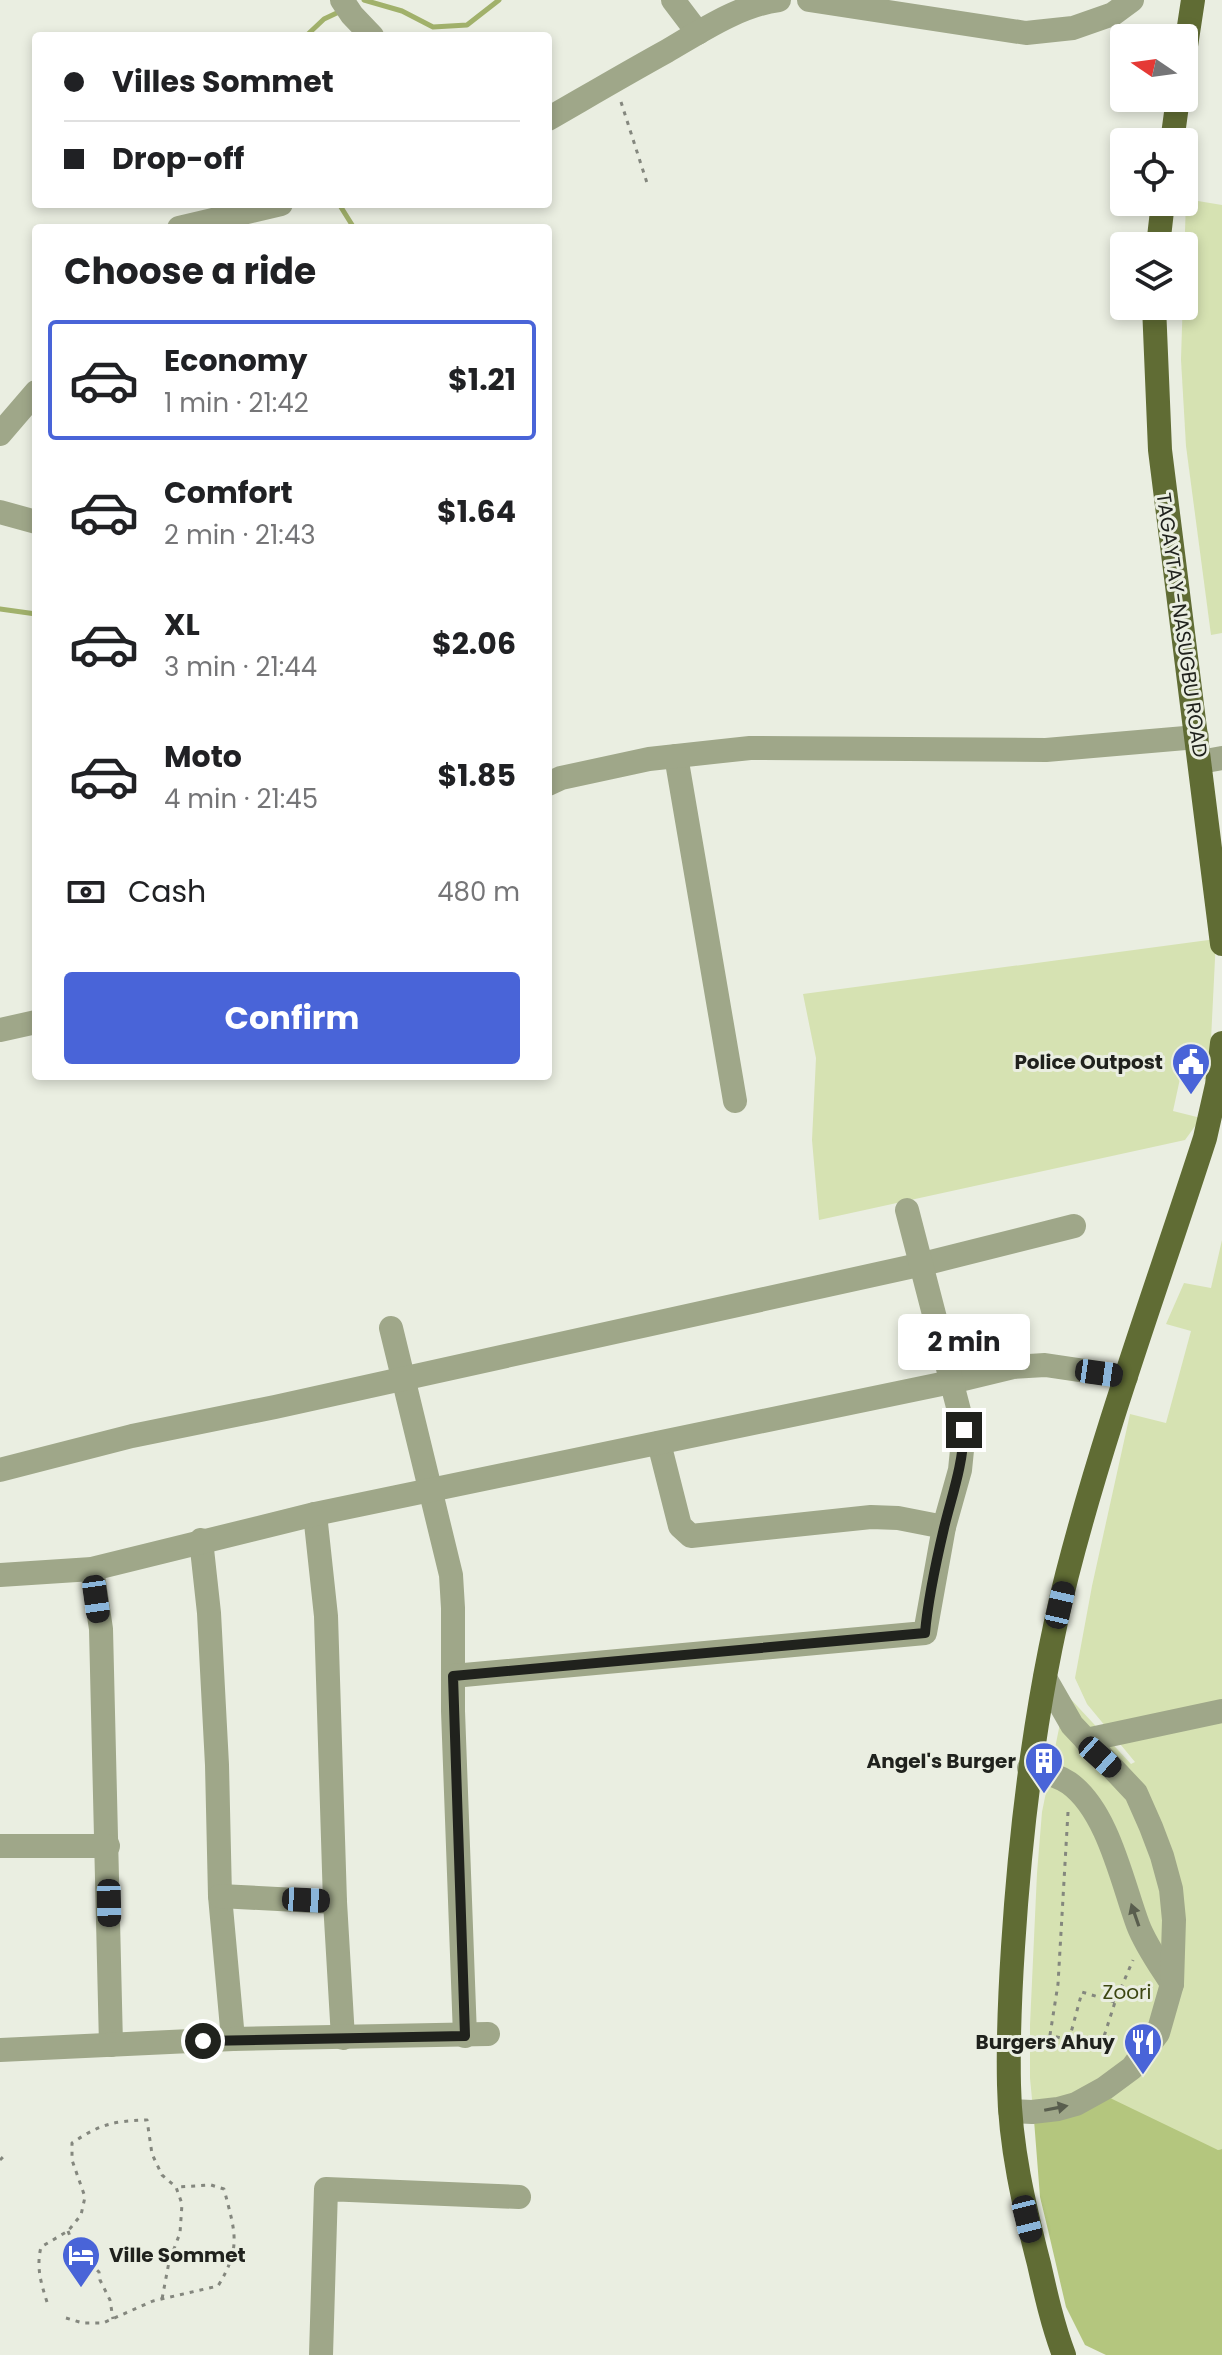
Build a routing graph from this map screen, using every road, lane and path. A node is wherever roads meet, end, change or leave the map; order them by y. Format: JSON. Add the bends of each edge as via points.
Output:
{"nodes":[{"id":1,"x":673,"y":0,"type":"edge"},
{"id":2,"x":779,"y":0,"type":"edge"},
{"id":3,"x":809,"y":0,"type":"edge"},
{"id":4,"x":1132,"y":0,"type":"edge"},
{"id":5,"x":1193,"y":0,"type":"edge"},
{"id":6,"x":347,"y":8,"type":"edge"},
{"id":7,"x":1189,"y":24,"type":"edge"},
{"id":8,"x":368,"y":32,"type":"edge"},
{"id":9,"x":698,"y":33,"type":"junction"},
{"id":10,"x":614,"y":81,"type":"junction"},
{"id":11,"x":552,"y":117,"type":"edge"},
{"id":12,"x":648,"y":186,"type":"dead end"},
{"id":13,"x":264,"y":208,"type":"edge"},
{"id":14,"x":196,"y":224,"type":"edge"},
{"id":15,"x":1155,"y":320,"type":"edge"},
{"id":16,"x":32,"y":397,"type":"edge"},
{"id":17,"x":0,"y":434,"type":"edge"},
{"id":18,"x":0,"y":512,"type":"edge"},
{"id":19,"x":32,"y":521,"type":"edge"},
{"id":20,"x":1197,"y":737,"type":"junction"},
{"id":21,"x":676,"y":756,"type":"junction"},
{"id":22,"x":1211,"y":760,"type":"edge"},
{"id":23,"x":552,"y":782,"type":"edge"},
{"id":24,"x":1222,"y":933,"type":"edge"},
{"id":25,"x":1222,"y":944,"type":"edge"},
{"id":26,"x":32,"y":1023,"type":"edge"},
{"id":27,"x":0,"y":1030,"type":"edge"},
{"id":28,"x":1222,"y":1043,"type":"edge"},
{"id":29,"x":1220,"y":1086,"type":"edge"},
{"id":30,"x":735,"y":1101,"type":"dead end"},
{"id":31,"x":907,"y":1210,"type":"dead end"},
{"id":32,"x":1074,"y":1226,"type":"dead end"},
{"id":33,"x":923,"y":1264,"type":"junction"},
{"id":34,"x":391,"y":1328,"type":"dead end"},
{"id":35,"x":1126,"y":1377,"type":"junction"},
{"id":36,"x":402,"y":1378,"type":"junction"},
{"id":37,"x":951,"y":1382,"type":"junction"},
{"id":38,"x":659,"y":1443,"type":"junction"},
{"id":39,"x":0,"y":1470,"type":"edge"},
{"id":40,"x":430,"y":1491,"type":"junction"},
{"id":41,"x":315,"y":1514,"type":"junction"},
{"id":42,"x":944,"y":1527,"type":"junction"},
{"id":43,"x":201,"y":1540,"type":"junction"},
{"id":44,"x":92,"y":1569,"type":"junction"},
{"id":45,"x":0,"y":1575,"type":"edge"},
{"id":46,"x":453,"y":1676,"type":"junction"},
{"id":47,"x":1045,"y":1678,"type":"junction"},
{"id":48,"x":1218,"y":1719,"type":"edge"},
{"id":49,"x":1086,"y":1740,"type":"junction"},
{"id":50,"x":1029,"y":1768,"type":"junction"},
{"id":51,"x":1070,"y":1784,"type":"junction"},
{"id":52,"x":0,"y":1846,"type":"edge"},
{"id":53,"x":108,"y":1846,"type":"junction"},
{"id":54,"x":220,"y":1896,"type":"junction"},
{"id":55,"x":335,"y":1902,"type":"junction"},
{"id":56,"x":1151,"y":1949,"type":"junction"},
{"id":57,"x":1172,"y":1984,"type":"junction"},
{"id":58,"x":1115,"y":2002,"type":"junction"},
{"id":59,"x":343,"y":2038,"type":"junction"},
{"id":60,"x":233,"y":2039,"type":"junction"},
{"id":61,"x":1068,"y":2041,"type":"junction"},
{"id":62,"x":111,"y":2045,"type":"junction"},
{"id":63,"x":0,"y":2050,"type":"edge"},
{"id":64,"x":1010,"y":2111,"type":"junction"},
{"id":65,"x":4,"y":2156,"type":"dead end"},
{"id":66,"x":0,"y":2160,"type":"edge"},
{"id":67,"x":176,"y":2187,"type":"junction"},
{"id":68,"x":519,"y":2197,"type":"dead end"},
{"id":69,"x":68,"y":2231,"type":"junction"},
{"id":70,"x":162,"y":2299,"type":"junction"},
{"id":71,"x":47,"y":2302,"type":"dead end"},
{"id":72,"x":66,"y":2318,"type":"dead end"},
{"id":73,"x":113,"y":2319,"type":"junction"},
{"id":74,"x":321,"y":2355,"type":"edge"},
{"id":75,"x":1064,"y":2355,"type":"edge"}],
"edges":[{"from":1,"to":9,"type":"street"},
{"from":2,"to":9,"type":"street","via":[[741,11]]},
{"from":3,"to":4,"type":"street","via":[[1026,33],[1073,28],[1113,14]]},
{"from":5,"to":7,"type":"main road"},
{"from":6,"to":8,"type":"street"},
{"from":9,"to":10,"type":"street"},
{"from":10,"to":11,"type":"street"},
{"from":10,"to":12,"type":"path"},
{"from":13,"to":14,"type":"street"},
{"from":15,"to":20,"type":"main road","name":"TAGAYTAY-NASUGBU ROAD","via":[[1160,450]]},
{"from":16,"to":17,"type":"street"},
{"from":18,"to":19,"type":"street"},
{"from":20,"to":21,"type":"street","via":[[1046,750],[750,748]]},
{"from":20,"to":22,"type":"main road","name":"TAGAYTAY-NASUGBU ROAD"},
{"from":21,"to":23,"type":"street"},
{"from":21,"to":30,"type":"street"},
{"from":22,"to":24,"type":"main road","name":"TAGAYTAY-NASUGBU ROAD"},
{"from":24,"to":25,"type":"main road","name":"TAGAYTAY-NASUGBU ROAD"},
{"from":26,"to":27,"type":"street"},
{"from":28,"to":29,"type":"main road"},
{"from":29,"to":35,"type":"main road"},
{"from":31,"to":33,"type":"street"},
{"from":32,"to":33,"type":"street"},
{"from":33,"to":36,"type":"street"},
{"from":33,"to":37,"type":"street"},
{"from":34,"to":36,"type":"street"},
{"from":35,"to":37,"type":"street","via":[[1045,1365]]},
{"from":35,"to":47,"type":"main road","via":[[1067,1576]]},
{"from":36,"to":39,"type":"street"},
{"from":36,"to":40,"type":"street"},
{"from":37,"to":38,"type":"street"},
{"from":37,"to":42,"type":"street","via":[[964,1430],[963,1452]]},
{"from":38,"to":40,"type":"street"},
{"from":38,"to":42,"type":"street","via":[[680,1526],[691,1536],[871,1517]]},
{"from":40,"to":41,"type":"street"},
{"from":40,"to":46,"type":"street","via":[[451,1575]]},
{"from":41,"to":43,"type":"street"},
{"from":41,"to":55,"type":"street","via":[[326,1616]]},
{"from":42,"to":46,"type":"street","via":[[925,1633]]},
{"from":43,"to":44,"type":"street"},
{"from":43,"to":54,"type":"street","via":[[214,1704]]},
{"from":44,"to":45,"type":"street"},
{"from":44,"to":53,"type":"street","via":[[101,1629]]},
{"from":46,"to":59,"type":"street","via":[[477,2035]]},
{"from":47,"to":49,"type":"street"},
{"from":47,"to":50,"type":"main road"},
{"from":48,"to":49,"type":"street"},
{"from":49,"to":57,"type":"street","via":[[1136,1793],[1162,1856],[1174,1920]]},
{"from":50,"to":51,"type":"street"},
{"from":50,"to":64,"type":"main road","via":[[1011,1979]]},
{"from":56,"to":51,"type":"street","one_way":true,"via":[[1139,1929],[1111,1845]]},
{"from":51,"to":61,"type":"path","via":[[1050,2035]]},
{"from":52,"to":53,"type":"street"},
{"from":53,"to":62,"type":"street"},
{"from":54,"to":55,"type":"street"},
{"from":54,"to":60,"type":"street"},
{"from":55,"to":59,"type":"street"},
{"from":56,"to":57,"type":"street"},
{"from":56,"to":58,"type":"path","via":[[1136,1954]]},
{"from":64,"to":57,"type":"street","one_way":true,"via":[[1076,2104],[1132,2068],[1158,2033]]},
{"from":58,"to":61,"type":"path","via":[[1100,2049]]},
{"from":58,"to":61,"type":"path","via":[[1082,1992]]},
{"from":59,"to":60,"type":"street"},
{"from":60,"to":62,"type":"street"},
{"from":62,"to":63,"type":"street"},
{"from":64,"to":75,"type":"main road","via":[[1027,2219]]},
{"from":65,"to":66,"type":"path"},
{"from":67,"to":69,"type":"path","via":[[162,2175],[152,2154],[147,2120],[94,2128],[72,2143],[85,2197],[81,2215]]},
{"from":67,"to":70,"type":"path","via":[[182,2204],[180,2233]]},
{"from":67,"to":70,"type":"path","via":[[224,2189],[235,2246],[218,2286]]},
{"from":68,"to":74,"type":"street","via":[[326,2189]]},
{"from":69,"to":71,"type":"path","via":[[41,2247],[38,2261]]},
{"from":69,"to":73,"type":"path","via":[[75,2249],[99,2272]]},
{"from":70,"to":73,"type":"path"},
{"from":72,"to":73,"type":"path","via":[[83,2323]]}]}
